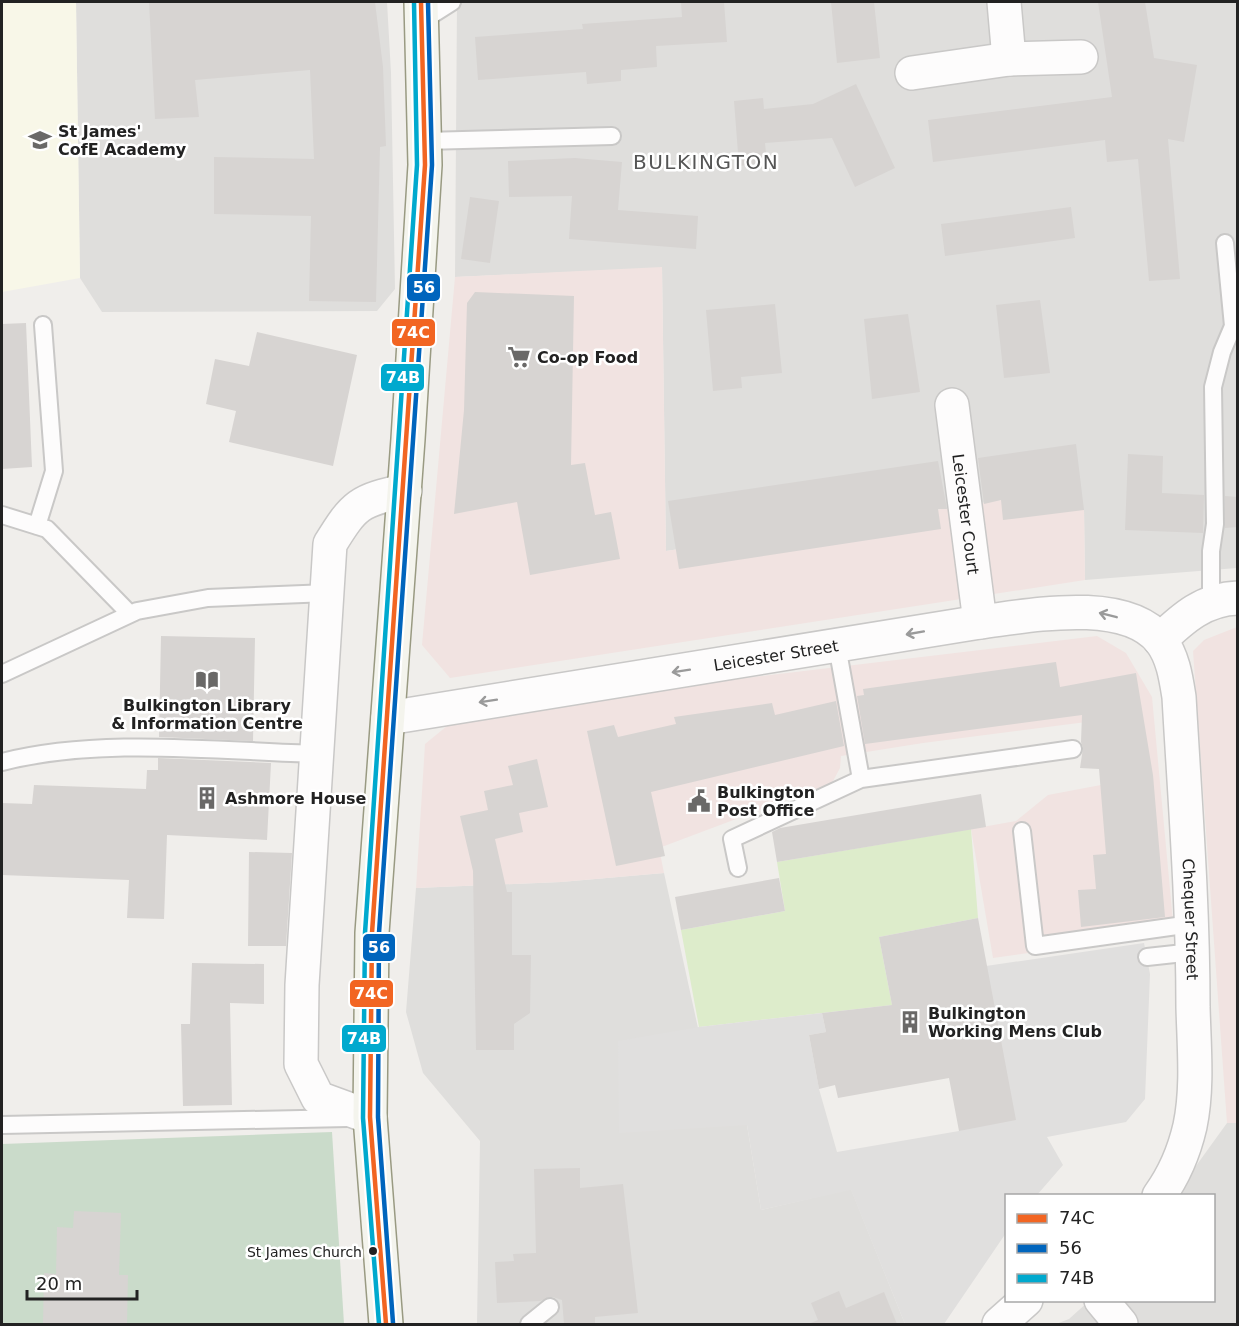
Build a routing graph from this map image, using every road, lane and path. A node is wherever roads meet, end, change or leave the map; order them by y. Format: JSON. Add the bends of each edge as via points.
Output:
{"nodes":[{"id":1,"x":452,"y":2,"type":"edge"},
{"id":2,"x":1004,"y":2,"type":"edge"},
{"id":3,"x":421,"y":11,"type":"edge"},
{"id":4,"x":1082,"y":57,"type":"dead end"},
{"id":5,"x":1009,"y":60,"type":"junction"},
{"id":6,"x":912,"y":73,"type":"dead end"},
{"id":7,"x":612,"y":136,"type":"dead end"},
{"id":8,"x":425,"y":141,"type":"junction"},
{"id":9,"x":1225,"y":243,"type":"dead end"},
{"id":10,"x":43,"y":325,"type":"dead end"},
{"id":11,"x":952,"y":405,"type":"dead end"},
{"id":12,"x":405,"y":491,"type":"junction"},
{"id":13,"x":2,"y":515,"type":"edge"},
{"id":14,"x":37,"y":526,"type":"junction"},
{"id":15,"x":327,"y":593,"type":"junction"},
{"id":16,"x":1224,"y":600,"type":"edge"},
{"id":17,"x":130,"y":614,"type":"junction"},
{"id":18,"x":980,"y":622,"type":"junction"},
{"id":19,"x":1160,"y":640,"type":"junction"},
{"id":20,"x":837,"y":646,"type":"junction"},
{"id":21,"x":2,"y":674,"type":"edge"},
{"id":22,"x":388,"y":718,"type":"junction"},
{"id":23,"x":1073,"y":749,"type":"dead end"},
{"id":24,"x":317,"y":754,"type":"junction"},
{"id":25,"x":2,"y":762,"type":"edge"},
{"id":26,"x":861,"y":779,"type":"junction"},
{"id":27,"x":1022,"y":831,"type":"dead end"},
{"id":28,"x":738,"y":868,"type":"dead end"},
{"id":29,"x":1192,"y":938,"type":"junction"},
{"id":30,"x":1147,"y":957,"type":"dead end"},
{"id":31,"x":370,"y":1117,"type":"junction"},
{"id":32,"x":2,"y":1125,"type":"edge"},
{"id":33,"x":1160,"y":1194,"type":"edge"},
{"id":34,"x":1024,"y":1302,"type":"edge"},
{"id":35,"x":1103,"y":1302,"type":"edge"},
{"id":36,"x":550,"y":1307,"type":"dead end"},
{"id":37,"x":386,"y":1324,"type":"edge"},
{"id":38,"x":529,"y":1324,"type":"edge"},
{"id":39,"x":999,"y":1324,"type":"edge"},
{"id":40,"x":1121,"y":1324,"type":"edge"}],
"edges":[{"from":1,"to":3,"type":"lane"},
{"from":2,"to":5,"type":"street"},
{"from":3,"to":8,"type":"main road"},
{"from":4,"to":5,"type":"street"},
{"from":5,"to":6,"type":"street"},
{"from":7,"to":8,"type":"lane"},
{"from":8,"to":12,"type":"main road"},
{"from":9,"to":16,"type":"lane","via":[[1233,326],[1213,387],[1215,524],[1211,551]]},
{"from":10,"to":14,"type":"lane","via":[[54,471]]},
{"from":11,"to":18,"type":"street","name":"Leicester Court"},
{"from":12,"to":15,"type":"street","via":[[371,498],[349,513],[330,544]]},
{"from":12,"to":22,"type":"main road"},
{"from":13,"to":14,"type":"lane"},
{"from":14,"to":17,"type":"lane","via":[[47,529]]},
{"from":15,"to":17,"type":"lane","via":[[208,598]]},
{"from":15,"to":24,"type":"street"},
{"from":16,"to":19,"type":"street","via":[[1183,618]]},
{"from":17,"to":21,"type":"lane"},
{"from":19,"to":18,"type":"street","name":"Leicester Street","one_way":true,"via":[[1144,628],[1097,612]]},
{"from":18,"to":20,"type":"street","name":"Leicester Street","one_way":true},
{"from":19,"to":29,"type":"street","name":"Chequer Street","via":[[1169,656],[1179,697]]},
{"from":20,"to":22,"type":"street","name":"Leicester Street","one_way":true},
{"from":20,"to":26,"type":"lane"},
{"from":22,"to":31,"type":"main road","via":[[372,933]]},
{"from":23,"to":26,"type":"lane"},
{"from":24,"to":25,"type":"lane","via":[[140,749],[37,753]]},
{"from":24,"to":31,"type":"street","via":[[302,985],[301,1064],[318,1098]]},
{"from":26,"to":28,"type":"lane","via":[[732,839]]},
{"from":27,"to":29,"type":"lane","via":[[1035,946]]},
{"from":29,"to":30,"type":"lane"},
{"from":29,"to":33,"type":"street","name":"Chequer Street","via":[[1194,1081],[1190,1123],[1182,1157]]},
{"from":31,"to":32,"type":"lane"},
{"from":31,"to":37,"type":"main road"},
{"from":34,"to":39,"type":"street"},
{"from":35,"to":40,"type":"street"},
{"from":36,"to":38,"type":"lane"}]}
